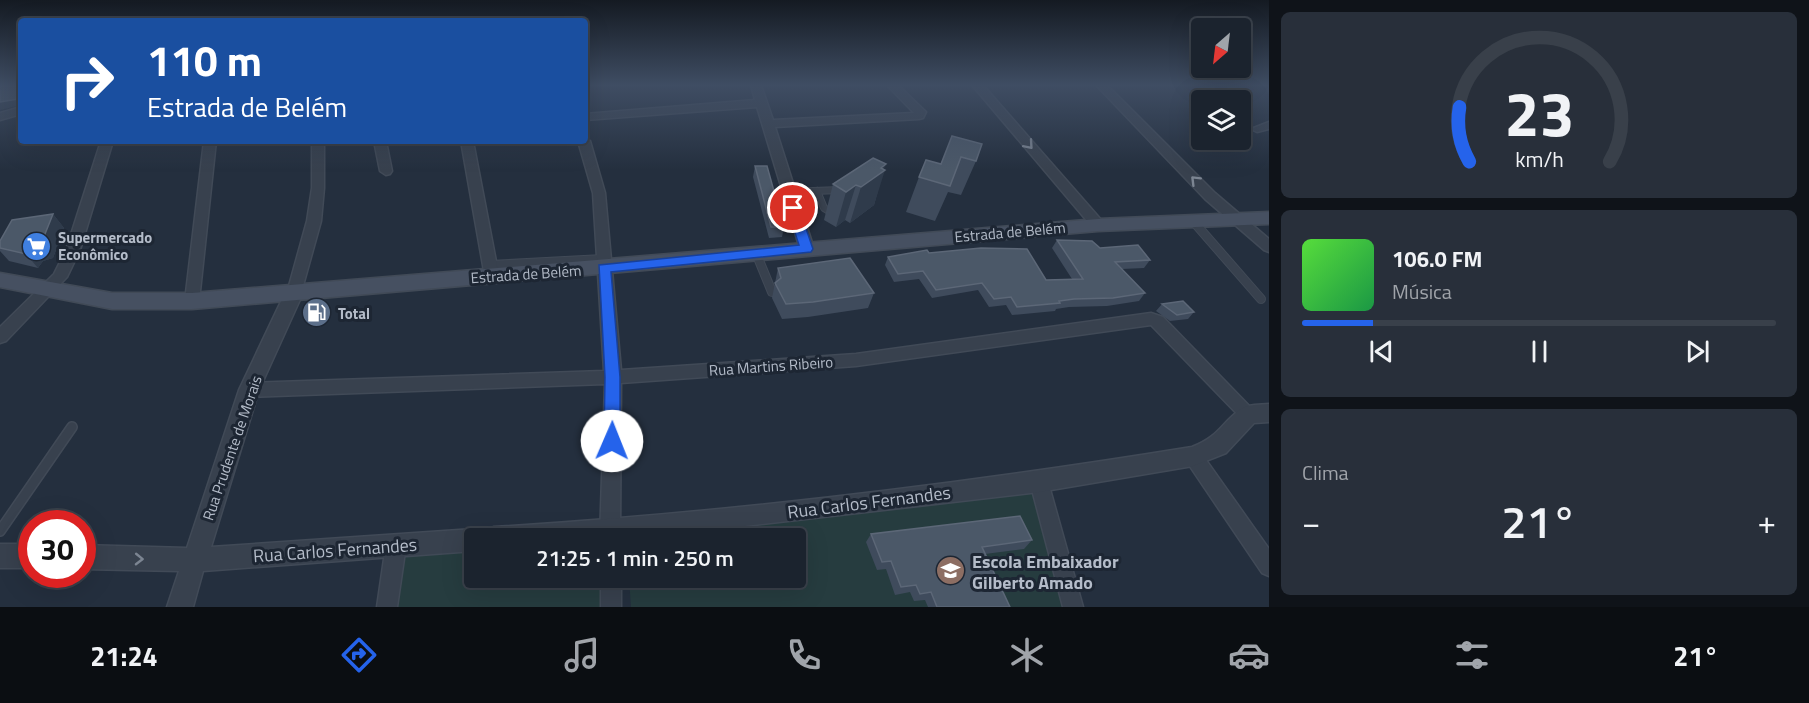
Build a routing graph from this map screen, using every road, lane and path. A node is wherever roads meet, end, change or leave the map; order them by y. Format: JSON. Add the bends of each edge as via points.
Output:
{"nodes":[{"id":1,"x":631,"y":113,"type":"edge"},
{"id":2,"x":764,"y":113,"type":"edge"},
{"id":3,"x":919,"y":113,"type":"edge"},
{"id":4,"x":1001,"y":113,"type":"edge"},
{"id":5,"x":1130,"y":113,"type":"edge"},
{"id":6,"x":588,"y":117,"type":"edge"},
{"id":7,"x":768,"y":124,"type":"junction"},
{"id":8,"x":106,"y":144,"type":"edge"},
{"id":9,"x":210,"y":144,"type":"edge"},
{"id":10,"x":318,"y":144,"type":"edge"},
{"id":11,"x":381,"y":144,"type":"edge"},
{"id":12,"x":468,"y":144,"type":"edge"},
{"id":13,"x":585,"y":144,"type":"edge"},
{"id":14,"x":386,"y":171,"type":"dead end"},
{"id":15,"x":850,"y":190,"type":"edge"},
{"id":16,"x":817,"y":191,"type":"junction"},
{"id":17,"x":787,"y":192,"type":"junction"},
{"id":18,"x":837,"y":206,"type":"dead end"},
{"id":19,"x":1269,"y":218,"type":"edge"},
{"id":20,"x":1238,"y":220,"type":"junction"},
{"id":21,"x":1193,"y":221,"type":"junction"},
{"id":22,"x":1098,"y":225,"type":"junction"},
{"id":23,"x":1269,"y":247,"type":"edge"},
{"id":24,"x":807,"y":249,"type":"junction"},
{"id":25,"x":756,"y":253,"type":"junction"},
{"id":26,"x":604,"y":263,"type":"junction"},
{"id":27,"x":491,"y":271,"type":"junction"},
{"id":28,"x":0,"y":280,"type":"edge"},
{"id":29,"x":46,"y":290,"type":"junction"},
{"id":30,"x":772,"y":292,"type":"dead end"},
{"id":31,"x":294,"y":293,"type":"junction"},
{"id":32,"x":1261,"y":299,"type":"dead end"},
{"id":33,"x":192,"y":301,"type":"junction"},
{"id":34,"x":0,"y":337,"type":"edge"},
{"id":35,"x":613,"y":377,"type":"junction"},
{"id":36,"x":249,"y":390,"type":"junction"},
{"id":37,"x":1250,"y":419,"type":"edge"},
{"id":38,"x":72,"y":427,"type":"dead end"},
{"id":39,"x":1193,"y":456,"type":"junction"},
{"id":40,"x":1039,"y":482,"type":"junction"},
{"id":41,"x":610,"y":528,"type":"edge"},
{"id":42,"x":667,"y":528,"type":"edge"},
{"id":43,"x":0,"y":531,"type":"edge"},
{"id":44,"x":464,"y":541,"type":"edge"},
{"id":45,"x":396,"y":545,"type":"junction"},
{"id":46,"x":0,"y":556,"type":"edge"},
{"id":47,"x":18,"y":556,"type":"edge"},
{"id":48,"x":96,"y":558,"type":"edge"},
{"id":49,"x":195,"y":560,"type":"junction"},
{"id":50,"x":1269,"y":566,"type":"edge"},
{"id":51,"x":610,"y":588,"type":"edge"},
{"id":52,"x":180,"y":607,"type":"edge"},
{"id":53,"x":387,"y":607,"type":"edge"},
{"id":54,"x":611,"y":607,"type":"edge"},
{"id":55,"x":1073,"y":607,"type":"edge"}],
"edges":[{"from":1,"to":6,"type":"street"},
{"from":2,"to":7,"type":"street"},
{"from":3,"to":7,"type":"street","via":[[916,118]]},
{"from":4,"to":22,"type":"street","one_way":true},
{"from":20,"to":5,"type":"street","one_way":true},
{"from":7,"to":17,"type":"street"},
{"from":8,"to":29,"type":"street","via":[[73,250],[60,276]]},
{"from":9,"to":33,"type":"street"},
{"from":10,"to":31,"type":"street","via":[[314,221]]},
{"from":11,"to":14,"type":"street"},
{"from":12,"to":27,"type":"street"},
{"from":13,"to":26,"type":"street","via":[[599,193]]},
{"from":15,"to":16,"type":"lane"},
{"from":16,"to":17,"type":"lane"},
{"from":16,"to":18,"type":"lane","via":[[824,208],[830,212]]},
{"from":17,"to":24,"type":"street"},
{"from":19,"to":20,"type":"main road","name":"Estrada de Belém"},
{"from":20,"to":21,"type":"main road","name":"Estrada de Belém"},
{"from":20,"to":23,"type":"street"},
{"from":21,"to":22,"type":"main road","name":"Estrada de Belém"},
{"from":21,"to":32,"type":"lane"},
{"from":22,"to":24,"type":"main road","name":"Estrada de Belém"},
{"from":24,"to":25,"type":"main road","name":"Estrada de Belém"},
{"from":25,"to":26,"type":"main road","name":"Estrada de Belém"},
{"from":25,"to":30,"type":"lane"},
{"from":26,"to":27,"type":"main road","name":"Estrada de Belém"},
{"from":26,"to":35,"type":"street"},
{"from":27,"to":31,"type":"main road","name":"Estrada de Belém"},
{"from":28,"to":29,"type":"main road","name":"Estrada de Belém"},
{"from":29,"to":33,"type":"main road","name":"Estrada de Belém","via":[[112,301]]},
{"from":29,"to":34,"type":"street"},
{"from":31,"to":33,"type":"main road","name":"Estrada de Belém"},
{"from":31,"to":36,"type":"street","name":"Rua Prudente de Morais"},
{"from":35,"to":36,"type":"street","name":"Rua Martins Ribeiro"},
{"from":35,"to":37,"type":"street","name":"Rua Martins Ribeiro","via":[[856,360],[1151,319],[1158,321]]},
{"from":35,"to":41,"type":"street"},
{"from":36,"to":49,"type":"street","name":"Rua Prudente de Morais"},
{"from":37,"to":39,"type":"street","name":"Rua Carlos Fernandes","via":[[1218,446]]},
{"from":38,"to":43,"type":"lane"},
{"from":39,"to":40,"type":"street","name":"Rua Carlos Fernandes"},
{"from":39,"to":50,"type":"street"},
{"from":40,"to":42,"type":"street","name":"Rua Carlos Fernandes"},
{"from":40,"to":55,"type":"street"},
{"from":44,"to":45,"type":"street","name":"Rua Carlos Fernandes"},
{"from":45,"to":49,"type":"street","name":"Rua Carlos Fernandes"},
{"from":45,"to":53,"type":"street"},
{"from":46,"to":47,"type":"street"},
{"from":48,"to":49,"type":"street","name":"Rua Carlos Fernandes","one_way":true},
{"from":49,"to":52,"type":"street","name":"Rua Prudente de Morais"},
{"from":51,"to":54,"type":"street"}]}
